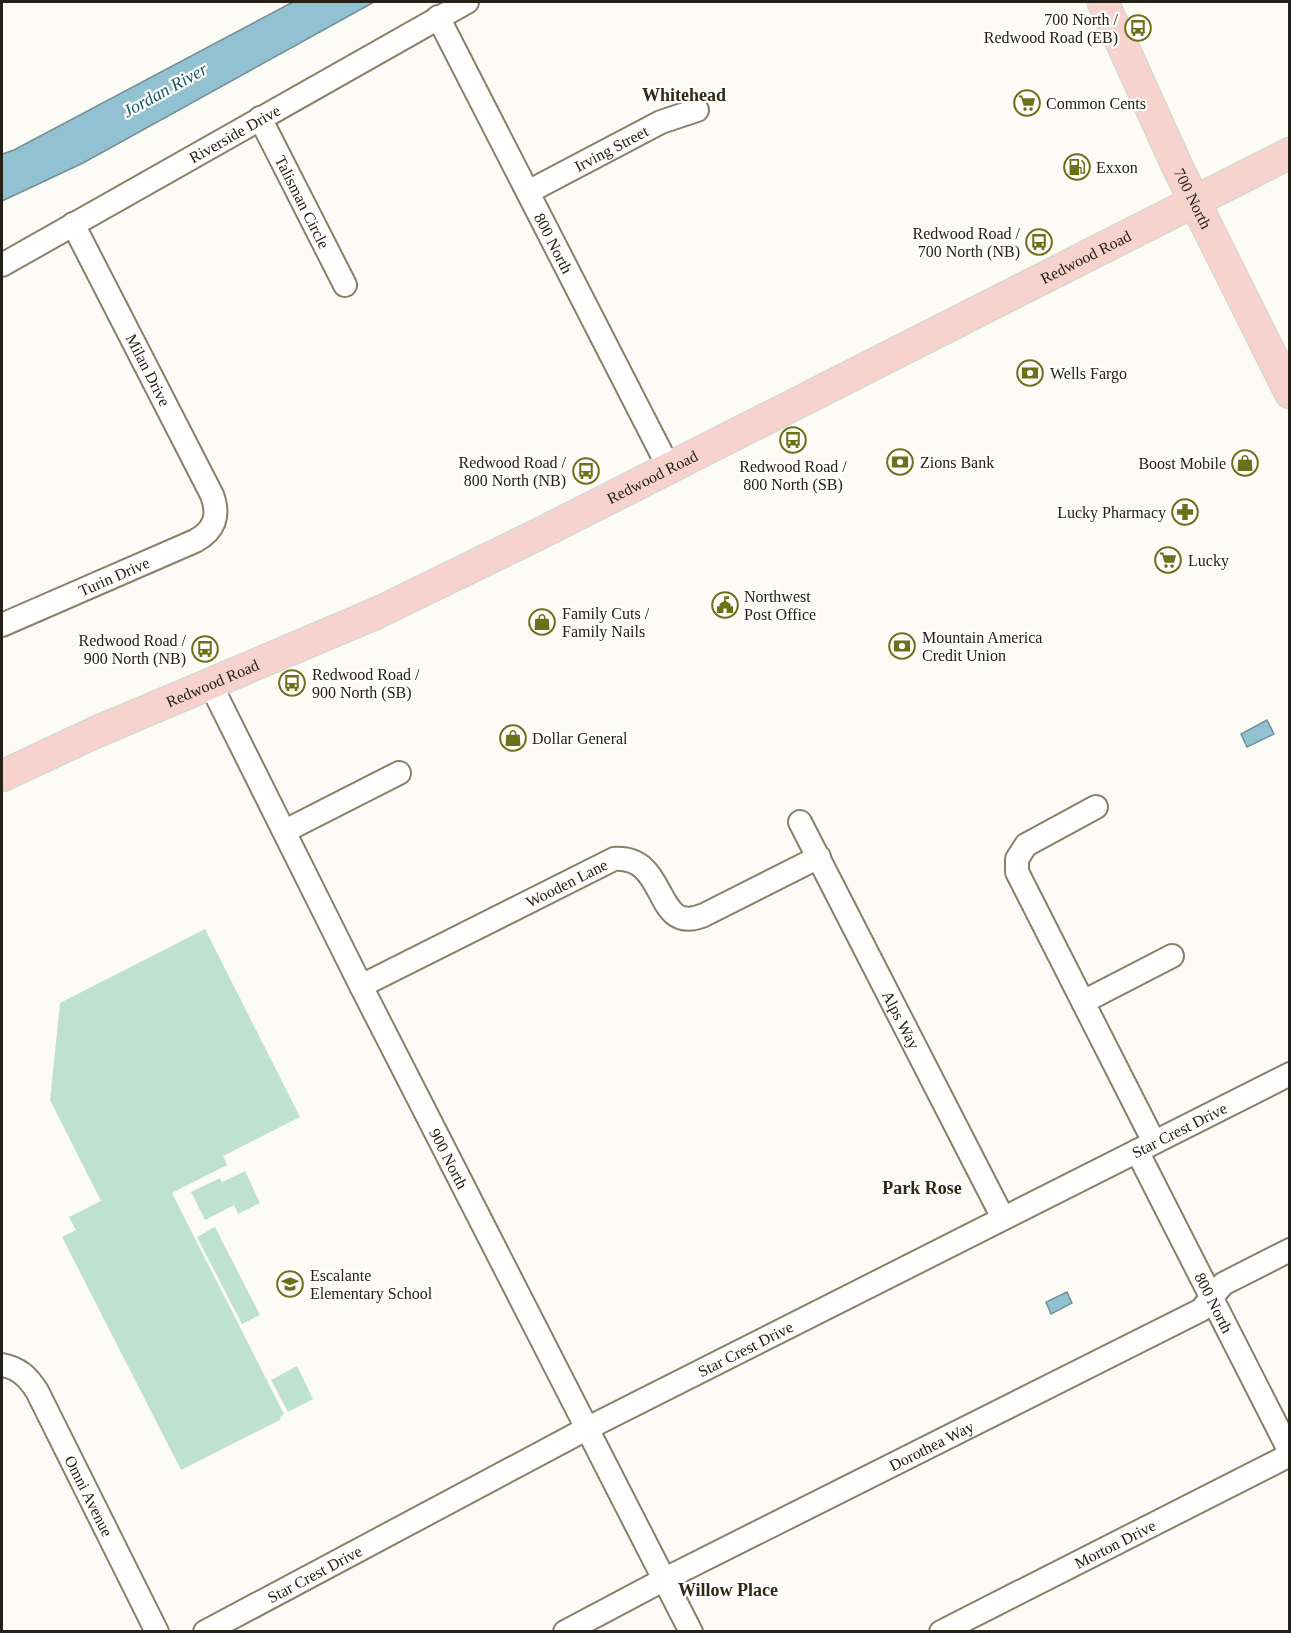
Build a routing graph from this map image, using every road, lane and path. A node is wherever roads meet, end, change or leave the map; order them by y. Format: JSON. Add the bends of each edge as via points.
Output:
{"nodes":[{"id":1,"x":467,"y":2,"type":"edge"},
{"id":2,"x":1103,"y":2,"type":"edge"},
{"id":3,"x":438,"y":17,"type":"junction"},
{"id":4,"x":697,"y":110,"type":"dead end"},
{"id":5,"x":260,"y":118,"type":"junction"},
{"id":6,"x":1290,"y":153,"type":"edge"},
{"id":7,"x":528,"y":192,"type":"junction"},
{"id":8,"x":1194,"y":202,"type":"junction"},
{"id":9,"x":73,"y":224,"type":"junction"},
{"id":10,"x":2,"y":265,"type":"edge"},
{"id":11,"x":345,"y":285,"type":"dead end"},
{"id":12,"x":1290,"y":393,"type":"edge"},
{"id":13,"x":669,"y":468,"type":"junction"},
{"id":14,"x":216,"y":517,"type":"joint"},
{"id":15,"x":2,"y":625,"type":"edge"},
{"id":16,"x":210,"y":683,"type":"junction"},
{"id":17,"x":399,"y":773,"type":"dead end"},
{"id":18,"x":2,"y":776,"type":"edge"},
{"id":19,"x":1096,"y":807,"type":"dead end"},
{"id":20,"x":800,"y":822,"type":"dead end"},
{"id":21,"x":285,"y":831,"type":"junction"},
{"id":22,"x":819,"y":857,"type":"junction"},
{"id":23,"x":1172,"y":957,"type":"dead end"},
{"id":24,"x":361,"y":986,"type":"junction"},
{"id":25,"x":1083,"y":1002,"type":"junction"},
{"id":26,"x":1290,"y":1074,"type":"edge"},
{"id":27,"x":1145,"y":1147,"type":"junction"},
{"id":28,"x":1003,"y":1218,"type":"junction"},
{"id":29,"x":1290,"y":1250,"type":"edge"},
{"id":30,"x":1211,"y":1298,"type":"junction"},
{"id":31,"x":6,"y":1366,"type":"edge"},
{"id":32,"x":588,"y":1428,"type":"junction"},
{"id":33,"x":1284,"y":1428,"type":"edge"},
{"id":34,"x":1290,"y":1454,"type":"edge"},
{"id":35,"x":665,"y":1579,"type":"junction"},
{"id":36,"x":157,"y":1632,"type":"edge"},
{"id":37,"x":205,"y":1632,"type":"edge"},
{"id":38,"x":565,"y":1632,"type":"edge"},
{"id":39,"x":691,"y":1632,"type":"edge"},
{"id":40,"x":941,"y":1632,"type":"edge"}],
"edges":[{"from":1,"to":3,"type":"street","name":"Riverside Drive"},
{"from":2,"to":8,"type":"main road","name":"700 North"},
{"from":3,"to":5,"type":"street","name":"Riverside Drive"},
{"from":3,"to":7,"type":"street","name":"800 North"},
{"from":4,"to":7,"type":"street","name":"Irving Street","via":[[661,122]]},
{"from":5,"to":9,"type":"street","name":"Riverside Drive"},
{"from":5,"to":11,"type":"street","name":"Talisman Circle"},
{"from":6,"to":8,"type":"main road","name":"Redwood Road"},
{"from":7,"to":13,"type":"street","name":"800 North"},
{"from":8,"to":12,"type":"main road","name":"700 North"},
{"from":8,"to":13,"type":"main road","name":"Redwood Road"},
{"from":9,"to":10,"type":"street","name":"Riverside Drive"},
{"from":9,"to":14,"type":"street","name":"Milan Drive","via":[[212,495]]},
{"from":13,"to":16,"type":"main road","name":"Redwood Road","via":[[377,613]]},
{"from":14,"to":15,"type":"street","name":"Turin Drive","via":[[211,530],[195,541]]},
{"from":16,"to":18,"type":"main road","name":"Redwood Road"},
{"from":16,"to":21,"type":"street","name":"900 North"},
{"from":17,"to":21,"type":"street"},
{"from":19,"to":25,"type":"street","name":"800 North","via":[[1026,845],[1016,865]]},
{"from":20,"to":22,"type":"street","name":"Alps Way"},
{"from":21,"to":24,"type":"street","name":"900 North"},
{"from":22,"to":24,"type":"street","name":"Wooden Lane","via":[[690,919],[669,910],[645,868],[630,860],[614,859]]},
{"from":22,"to":28,"type":"street","name":"Alps Way"},
{"from":23,"to":25,"type":"street"},
{"from":24,"to":32,"type":"street","name":"900 North"},
{"from":25,"to":27,"type":"street","name":"800 North"},
{"from":26,"to":27,"type":"street","name":"Star Crest Drive"},
{"from":27,"to":28,"type":"street","name":"Star Crest Drive"},
{"from":27,"to":30,"type":"street","name":"800 North"},
{"from":28,"to":32,"type":"street","name":"Star Crest Drive"},
{"from":29,"to":30,"type":"street","name":"Dorothea Way","via":[[1223,1284]]},
{"from":30,"to":33,"type":"street","name":"800 North"},
{"from":30,"to":35,"type":"street","name":"Dorothea Way","via":[[1201,1310]]},
{"from":31,"to":36,"type":"street","name":"Omni Avenue","via":[[27,1376],[37,1391]]},
{"from":32,"to":35,"type":"street","name":"900 North"},
{"from":32,"to":37,"type":"street","name":"Star Crest Drive"},
{"from":33,"to":34,"type":"street","name":"800 North"},
{"from":34,"to":40,"type":"street","name":"Morton Drive"},
{"from":35,"to":38,"type":"street","name":"Dorothea Way"},
{"from":35,"to":39,"type":"street","name":"900 North"}]}
